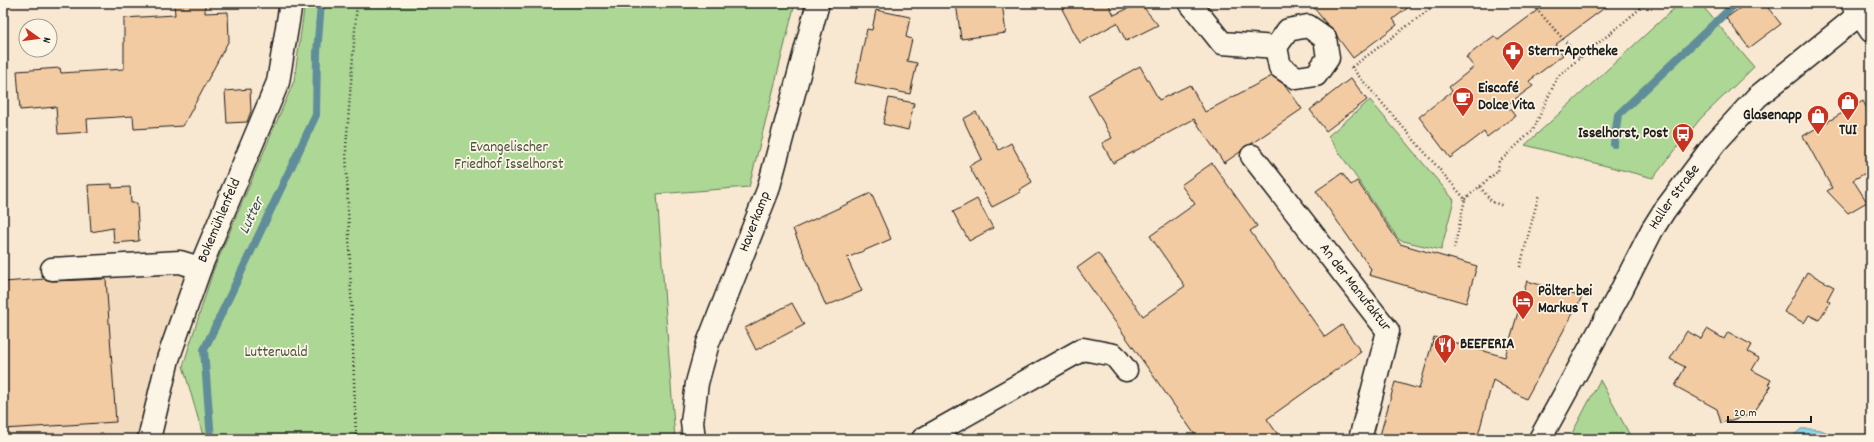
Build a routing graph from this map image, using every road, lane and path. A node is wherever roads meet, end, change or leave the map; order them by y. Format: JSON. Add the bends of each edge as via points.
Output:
{"nodes":[{"id":1,"x":291,"y":3,"type":"edge"},
{"id":2,"x":357,"y":3,"type":"edge"},
{"id":3,"x":818,"y":3,"type":"edge"},
{"id":4,"x":1190,"y":3,"type":"edge"},
{"id":5,"x":1438,"y":3,"type":"edge"},
{"id":6,"x":1531,"y":3,"type":"edge"},
{"id":7,"x":1648,"y":3,"type":"edge"},
{"id":8,"x":1863,"y":13,"type":"edge"},
{"id":9,"x":1276,"y":46,"type":"dead end"},
{"id":10,"x":1580,"y":58,"type":"junction"},
{"id":11,"x":1252,"y":156,"type":"dead end"},
{"id":12,"x":1480,"y":187,"type":"junction"},
{"id":13,"x":1540,"y":194,"type":"dead end"},
{"id":14,"x":1465,"y":199,"type":"junction"},
{"id":15,"x":1504,"y":206,"type":"dead end"},
{"id":16,"x":1454,"y":249,"type":"dead end"},
{"id":17,"x":1520,"y":267,"type":"dead end"},
{"id":18,"x":200,"y":268,"type":"junction"},
{"id":19,"x":52,"y":269,"type":"dead end"},
{"id":20,"x":1126,"y":370,"type":"dead end"},
{"id":21,"x":149,"y":439,"type":"edge"},
{"id":22,"x":356,"y":439,"type":"edge"},
{"id":23,"x":694,"y":439,"type":"edge"},
{"id":24,"x":923,"y":439,"type":"edge"},
{"id":25,"x":1360,"y":439,"type":"edge"},
{"id":26,"x":1540,"y":439,"type":"edge"}],
"edges":[{"from":1,"to":18,"type":"street","name":"Bokemühlenfeld","via":[[278,82]]},
{"from":2,"to":22,"type":"path","via":[[346,148]]},
{"from":3,"to":23,"type":"street","name":"Haverkamp","via":[[768,190],[708,343],[696,383],[692,422]]},
{"from":4,"to":9,"type":"street","via":[[1222,43]]},
{"from":5,"to":14,"type":"path","via":[[1352,67]]},
{"from":6,"to":10,"type":"path"},
{"from":7,"to":10,"type":"path"},
{"from":8,"to":26,"type":"street","name":"Haller Straße","via":[[1758,97],[1715,143],[1652,230]]},
{"from":10,"to":12,"type":"path","via":[[1558,76],[1533,130],[1499,162],[1498,171]]},
{"from":11,"to":25,"type":"street","name":"An der Manufaktur","via":[[1388,331]]},
{"from":12,"to":14,"type":"path"},
{"from":12,"to":15,"type":"path","via":[[1492,202]]},
{"from":13,"to":17,"type":"path"},
{"from":14,"to":16,"type":"path"},
{"from":18,"to":19,"type":"street","via":[[180,262]]},
{"from":18,"to":21,"type":"street","name":"Bokemühlenfeld","via":[[168,359]]},
{"from":20,"to":24,"type":"street","via":[[1114,355],[1083,349]]}]}
